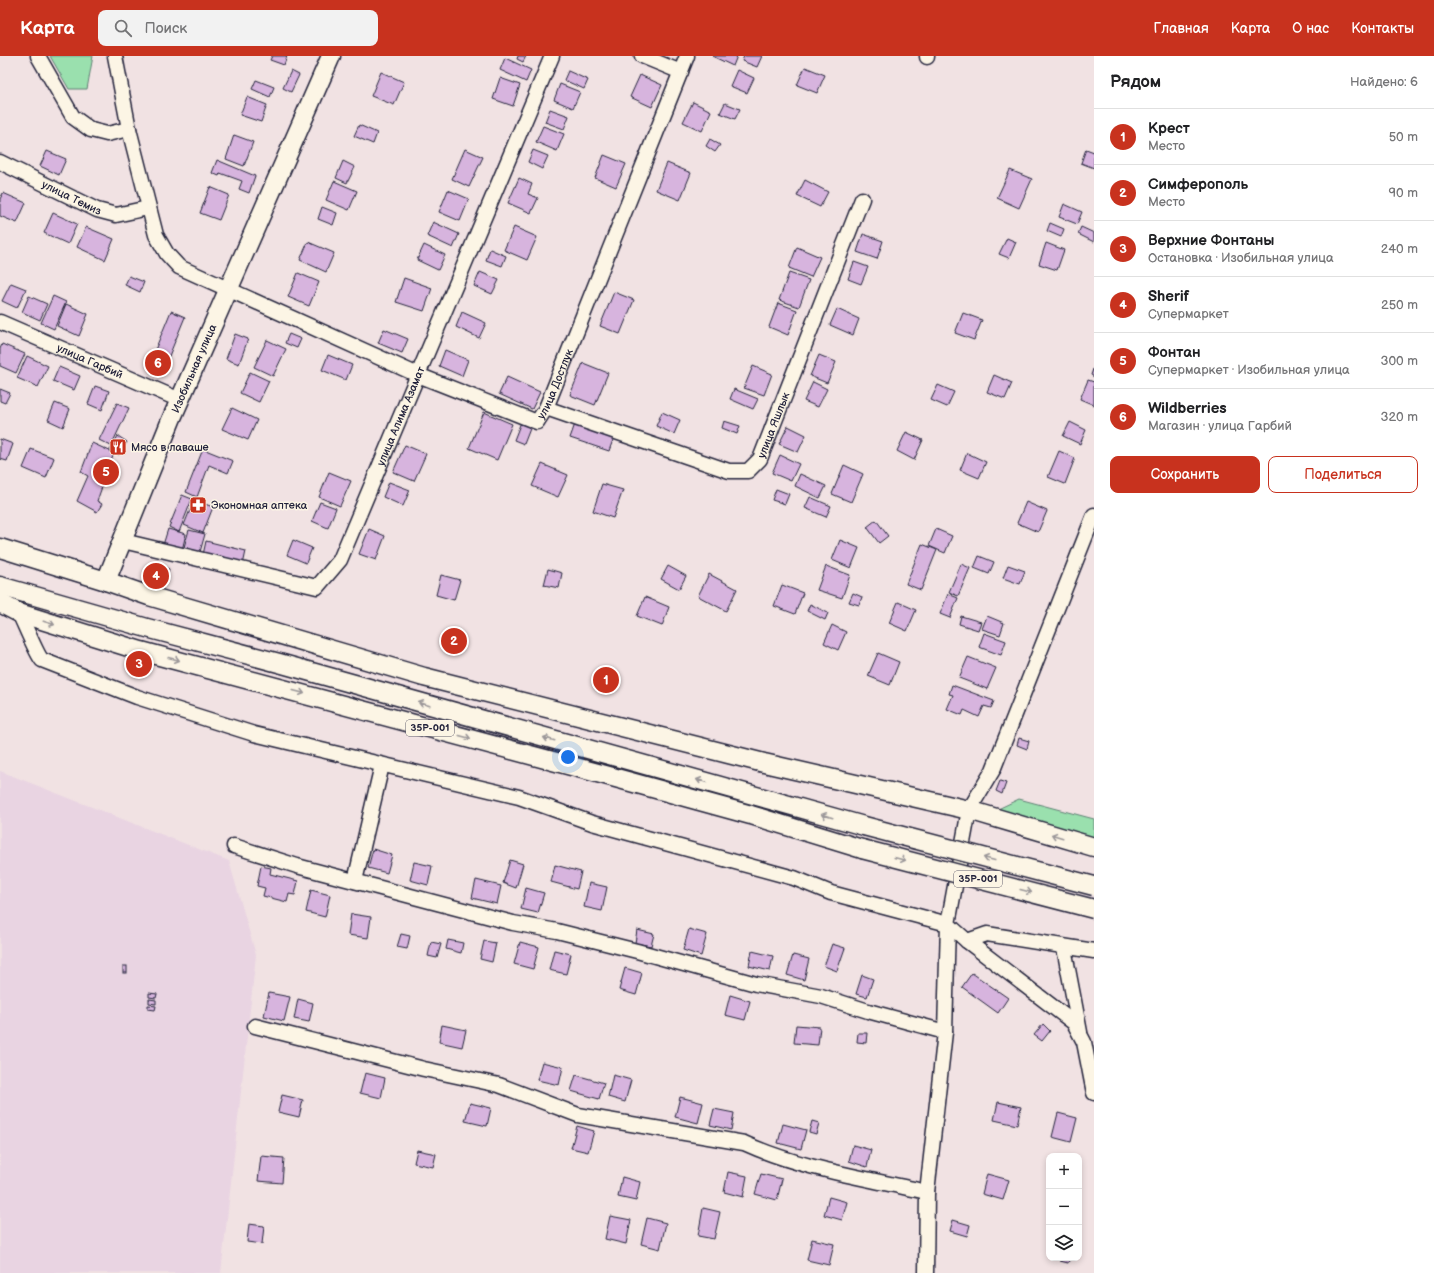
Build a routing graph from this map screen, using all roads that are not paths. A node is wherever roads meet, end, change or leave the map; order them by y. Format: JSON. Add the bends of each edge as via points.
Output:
{"nodes":[{"id":1,"x":38,"y":56,"type":"edge"},
{"id":2,"x":115,"y":56,"type":"edge"},
{"id":3,"x":331,"y":56,"type":"edge"},
{"id":4,"x":552,"y":56,"type":"edge"},
{"id":5,"x":642,"y":56,"type":"edge"},
{"id":6,"x":687,"y":56,"type":"edge"},
{"id":7,"x":681,"y":72,"type":"junction"},
{"id":8,"x":129,"y":129,"type":"junction"},
{"id":9,"x":0,"y":162,"type":"edge"},
{"id":10,"x":862,"y":199,"type":"dead end"},
{"id":11,"x":148,"y":208,"type":"junction"},
{"id":12,"x":229,"y":289,"type":"junction"},
{"id":13,"x":0,"y":322,"type":"edge"},
{"id":14,"x":418,"y":375,"type":"junction"},
{"id":15,"x":180,"y":400,"type":"junction"},
{"id":16,"x":546,"y":408,"type":"junction"},
{"id":17,"x":1094,"y":515,"type":"edge"},
{"id":18,"x":123,"y":541,"type":"junction"},
{"id":19,"x":0,"y":548,"type":"edge"},
{"id":20,"x":55,"y":565,"type":"junction"},
{"id":21,"x":106,"y":581,"type":"junction"},
{"id":22,"x":0,"y":586,"type":"edge"},
{"id":23,"x":147,"y":595,"type":"junction"},
{"id":24,"x":0,"y":603,"type":"edge"},
{"id":25,"x":19,"y":613,"type":"junction"},
{"id":26,"x":382,"y":765,"type":"junction"},
{"id":27,"x":969,"y":810,"type":"junction"},
{"id":28,"x":234,"y":846,"type":"dead end"},
{"id":29,"x":1094,"y":847,"type":"edge"},
{"id":30,"x":355,"y":881,"type":"junction"},
{"id":31,"x":1094,"y":886,"type":"edge"},
{"id":32,"x":1094,"y":909,"type":"edge"},
{"id":33,"x":948,"y":924,"type":"junction"},
{"id":34,"x":967,"y":941,"type":"junction"},
{"id":35,"x":1064,"y":948,"type":"junction"},
{"id":36,"x":1094,"y":952,"type":"edge"},
{"id":37,"x":255,"y":1026,"type":"dead end"},
{"id":38,"x":945,"y":1032,"type":"junction"},
{"id":39,"x":1080,"y":1032,"type":"junction"},
{"id":40,"x":1094,"y":1093,"type":"edge"},
{"id":41,"x":927,"y":1192,"type":"junction"},
{"id":42,"x":926,"y":1273,"type":"edge"}],
"edges":[{"from":1,"to":8,"type":"street","via":[[73,117],[91,130],[107,134]]},
{"from":2,"to":8,"type":"street","name":"улица Достлук"},
{"from":3,"to":12,"type":"main road","name":"Изобильная улица"},
{"from":4,"to":14,"type":"street","name":"улица Алима Азамат"},
{"from":5,"to":7,"type":"street"},
{"from":6,"to":7,"type":"street","name":"улица Достлук"},
{"from":7,"to":16,"type":"street","name":"улица Достлук"},
{"from":8,"to":11,"type":"street","name":"улица Достлук"},
{"from":9,"to":11,"type":"street","name":"улица Темиз","via":[[96,210],[116,215]]},
{"from":10,"to":16,"type":"street","name":"улица Яшлык","via":[[760,459],[748,471],[729,471]]},
{"from":11,"to":12,"type":"street","name":"улица Достлук","via":[[156,235],[178,267]]},
{"from":12,"to":14,"type":"street","name":"улица Достлук"},
{"from":12,"to":15,"type":"main road","name":"Изобильная улица"},
{"from":13,"to":15,"type":"street","name":"улица Гарбий"},
{"from":14,"to":16,"type":"street","name":"улица Достлук","via":[[537,422]]},
{"from":14,"to":18,"type":"street","name":"улица Алима Азамат","via":[[340,560],[317,587]]},
{"from":15,"to":18,"type":"main road","name":"Изобильная улица"},
{"from":17,"to":27,"type":"street","via":[[993,770]]},
{"from":18,"to":20,"type":"main road","via":[[105,563],[85,568]]},
{"from":18,"to":21,"type":"main road","name":"Изобильная улица"},
{"from":18,"to":23,"type":"main road","via":[[120,559],[122,573]]},
{"from":19,"to":20,"type":"main road"},
{"from":20,"to":21,"type":"main road"},
{"from":21,"to":23,"type":"main road"},
{"from":31,"to":22,"type":"main road","number":"35Р-001","one_way":true,"bridge":true,"via":[[864,826]]},
{"from":23,"to":27,"type":"main road","via":[[424,677],[764,763]]},
{"from":24,"to":25,"type":"main road","number":"35Р-001"},
{"from":25,"to":26,"type":"street","via":[[33,641],[36,654],[49,663],[200,718]]},
{"from":25,"to":32,"type":"main road","number":"35Р-001","one_way":true,"bridge":true,"via":[[141,651],[621,779],[862,849]]},
{"from":26,"to":30,"type":"street"},
{"from":26,"to":33,"type":"street","via":[[519,797],[592,823],[794,878],[831,893]]},
{"from":29,"to":27,"type":"main road","one_way":true},
{"from":27,"to":33,"type":"street"},
{"from":28,"to":30,"type":"street"},
{"from":30,"to":38,"type":"street","via":[[513,923],[637,951],[756,984],[820,996]]},
{"from":33,"to":34,"type":"street"},
{"from":33,"to":38,"type":"street"},
{"from":34,"to":35,"type":"street","via":[[987,934]]},
{"from":34,"to":39,"type":"street","via":[[1074,1023]]},
{"from":35,"to":36,"type":"street"},
{"from":35,"to":39,"type":"street"},
{"from":37,"to":41,"type":"street","via":[[424,1069],[499,1085],[578,1115],[744,1143],[794,1161]]},
{"from":38,"to":41,"type":"street"},
{"from":39,"to":40,"type":"street"},
{"from":41,"to":42,"type":"street"}]}
